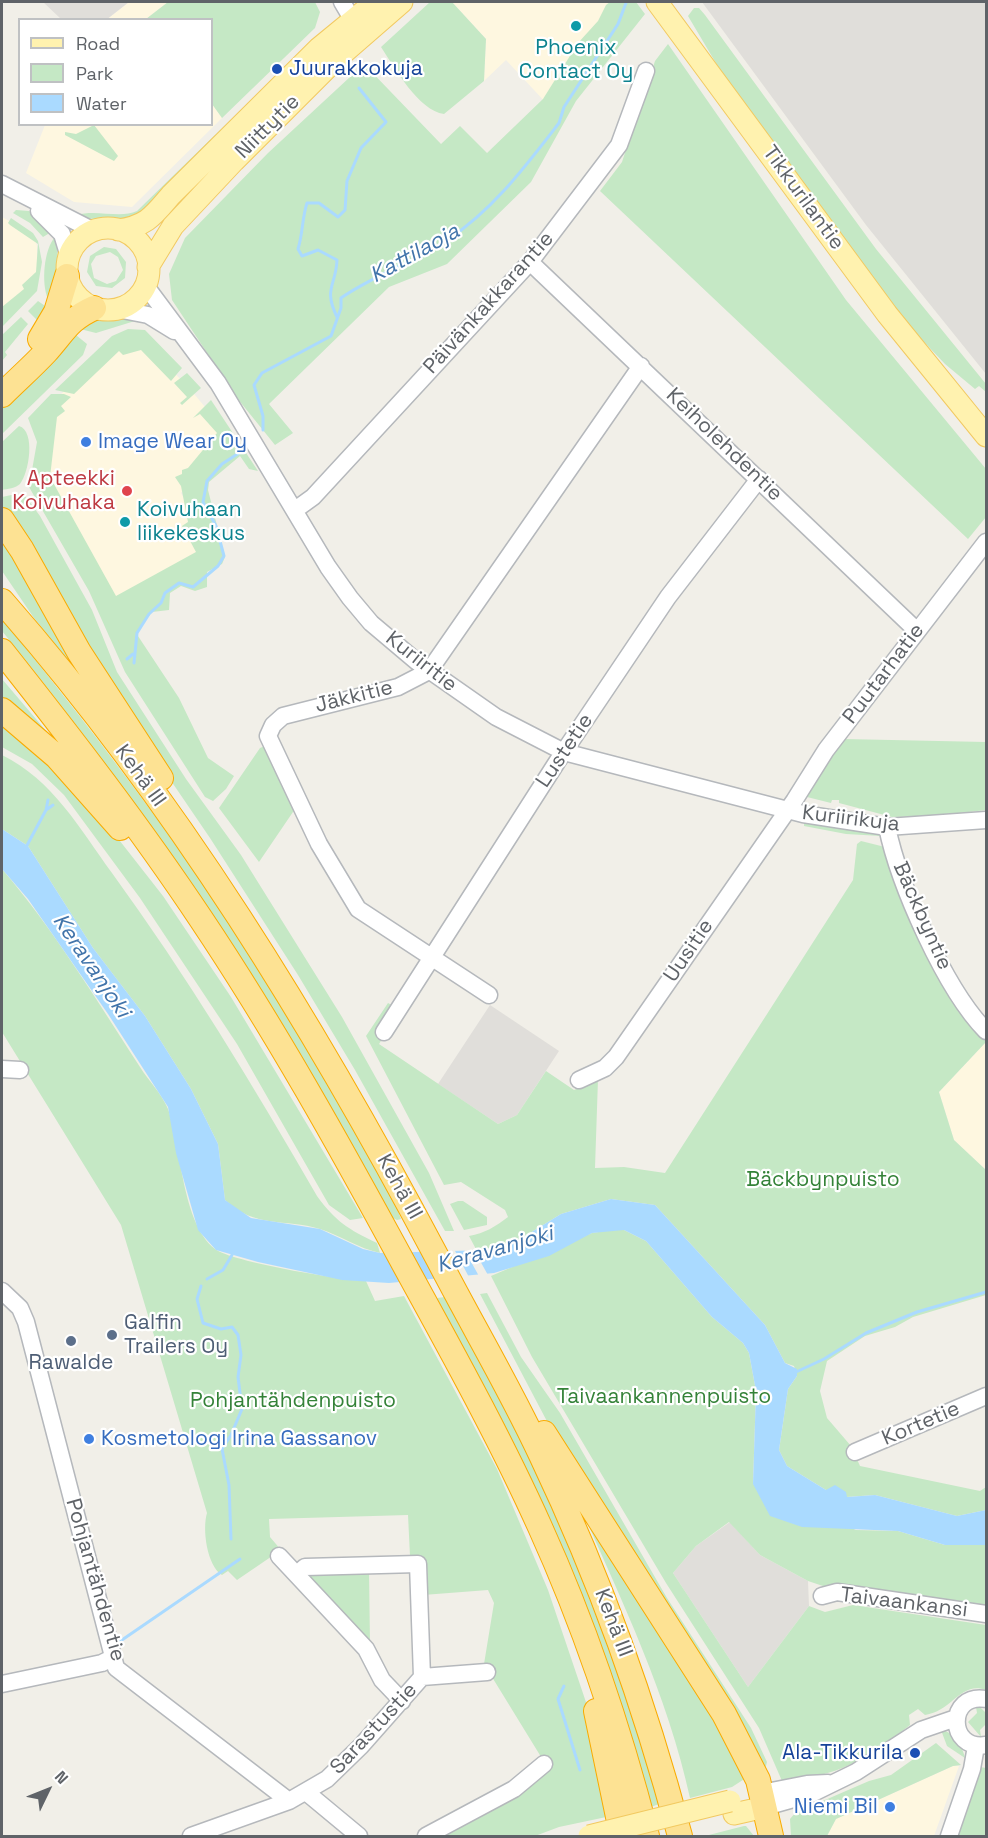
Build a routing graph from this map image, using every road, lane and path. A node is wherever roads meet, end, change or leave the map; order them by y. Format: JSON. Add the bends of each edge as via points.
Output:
{"nodes":[{"id":1,"x":375,"y":2,"type":"edge"},
{"id":2,"x":402,"y":2,"type":"edge"},
{"id":3,"x":657,"y":2,"type":"edge"},
{"id":4,"x":674,"y":2,"type":"edge"},
{"id":5,"x":352,"y":19,"type":"edge"},
{"id":6,"x":646,"y":71,"type":"dead end"},
{"id":7,"x":718,"y":83,"type":"junction"},
{"id":8,"x":2,"y":184,"type":"edge"},
{"id":9,"x":21,"y":195,"type":"junction"},
{"id":10,"x":118,"y":230,"type":"junction"},
{"id":11,"x":94,"y":231,"type":"junction"},
{"id":12,"x":530,"y":262,"type":"junction"},
{"id":13,"x":68,"y":266,"type":"junction"},
{"id":14,"x":147,"y":276,"type":"junction"},
{"id":15,"x":106,"y":308,"type":"junction"},
{"id":16,"x":887,"y":314,"type":"junction"},
{"id":17,"x":188,"y":340,"type":"junction"},
{"id":18,"x":641,"y":366,"type":"junction"},
{"id":19,"x":2,"y":380,"type":"edge"},
{"id":20,"x":2,"y":395,"type":"edge"},
{"id":21,"x":987,"y":417,"type":"edge"},
{"id":22,"x":987,"y":436,"type":"edge"},
{"id":23,"x":759,"y":479,"type":"junction"},
{"id":24,"x":295,"y":510,"type":"junction"},
{"id":25,"x":2,"y":520,"type":"edge"},
{"id":26,"x":987,"y":542,"type":"edge"},
{"id":27,"x":2,"y":601,"type":"edge"},
{"id":28,"x":916,"y":630,"type":"junction"},
{"id":29,"x":2,"y":651,"type":"edge"},
{"id":30,"x":429,"y":671,"type":"junction"},
{"id":31,"x":2,"y":710,"type":"edge"},
{"id":32,"x":564,"y":752,"type":"junction"},
{"id":33,"x":788,"y":810,"type":"junction"},
{"id":34,"x":987,"y":819,"type":"edge"},
{"id":35,"x":887,"y":827,"type":"junction"},
{"id":36,"x":215,"y":881,"type":"junction"},
{"id":37,"x":202,"y":919,"type":"junction"},
{"id":38,"x":430,"y":957,"type":"junction"},
{"id":39,"x":489,"y":995,"type":"dead end"},
{"id":40,"x":987,"y":1031,"type":"edge"},
{"id":41,"x":384,"y":1032,"type":"dead end"},
{"id":42,"x":2,"y":1069,"type":"edge"},
{"id":43,"x":20,"y":1070,"type":"dead end"},
{"id":44,"x":579,"y":1080,"type":"dead end"},
{"id":45,"x":2,"y":1291,"type":"edge"},
{"id":46,"x":487,"y":1350,"type":"junction"},
{"id":47,"x":987,"y":1396,"type":"edge"},
{"id":48,"x":855,"y":1452,"type":"dead end"},
{"id":49,"x":279,"y":1556,"type":"dead end"},
{"id":50,"x":297,"y":1574,"type":"junction"},
{"id":51,"x":822,"y":1596,"type":"dead end"},
{"id":52,"x":987,"y":1614,"type":"edge"},
{"id":53,"x":591,"y":1652,"type":"junction"},
{"id":54,"x":112,"y":1658,"type":"junction"},
{"id":55,"x":488,"y":1672,"type":"dead end"},
{"id":56,"x":422,"y":1677,"type":"junction"},
{"id":57,"x":2,"y":1684,"type":"edge"},
{"id":58,"x":987,"y":1699,"type":"edge"},
{"id":59,"x":402,"y":1701,"type":"junction"},
{"id":60,"x":956,"y":1718,"type":"junction"},
{"id":61,"x":981,"y":1746,"type":"edge"},
{"id":62,"x":544,"y":1764,"type":"dead end"},
{"id":63,"x":306,"y":1792,"type":"junction"},
{"id":64,"x":763,"y":1800,"type":"junction"},
{"id":65,"x":289,"y":1801,"type":"junction"},
{"id":66,"x":732,"y":1807,"type":"junction"},
{"id":67,"x":191,"y":1836,"type":"edge"},
{"id":68,"x":359,"y":1836,"type":"edge"},
{"id":69,"x":426,"y":1836,"type":"edge"},
{"id":70,"x":589,"y":1836,"type":"edge"},
{"id":71,"x":622,"y":1836,"type":"edge"},
{"id":72,"x":647,"y":1836,"type":"edge"},
{"id":73,"x":680,"y":1836,"type":"edge"},
{"id":74,"x":771,"y":1836,"type":"edge"},
{"id":75,"x":949,"y":1836,"type":"edge"}],
"edges":[{"from":1,"to":5,"type":"main road","name":"Niittytie"},
{"from":2,"to":5,"type":"main road","name":"Niittytie"},
{"from":3,"to":7,"type":"main road","name":"Tikkurilantie"},
{"from":4,"to":7,"type":"main road","name":"Tikkurilantie"},
{"from":5,"to":10,"type":"main road","name":"Niittytie","via":[[153,217],[137,227]]},
{"from":5,"to":14,"type":"main road","name":"Niittytie","via":[[333,62],[173,226]]},
{"from":6,"to":12,"type":"street","name":"Päivänkakkarantie","via":[[619,145]]},
{"from":7,"to":16,"type":"main road","name":"Tikkurilantie"},
{"from":8,"to":9,"type":"street"},
{"from":9,"to":11,"type":"street"},
{"from":9,"to":13,"type":"street","via":[[62,234]]},
{"from":10,"to":11,"type":"main road"},
{"from":10,"to":14,"type":"main road","via":[[137,241],[145,253]]},
{"from":11,"to":13,"type":"main road","via":[[82,237]]},
{"from":12,"to":18,"type":"street","name":"Keiholehdentie"},
{"from":12,"to":24,"type":"street","name":"Päivänkakkarantie","via":[[313,496]]},
{"from":13,"to":15,"type":"main road","via":[[76,295]]},
{"from":13,"to":19,"type":"highway","via":[[51,324]]},
{"from":14,"to":15,"type":"main road","via":[[136,298]]},
{"from":14,"to":17,"type":"street","name":"Kuriiritie","via":[[154,300]]},
{"from":15,"to":17,"type":"street","name":"Kuriiritie","via":[[148,315]]},
{"from":15,"to":20,"type":"highway","via":[[77,315]]},
{"from":16,"to":21,"type":"main road","name":"Tikkurilantie"},
{"from":16,"to":22,"type":"main road","name":"Tikkurilantie"},
{"from":17,"to":24,"type":"street","name":"Kuriiritie"},
{"from":18,"to":23,"type":"street","name":"Keiholehdentie"},
{"from":18,"to":30,"type":"street","name":"Jäkkitie"},
{"from":23,"to":28,"type":"street","name":"Keiholehdentie"},
{"from":23,"to":32,"type":"street","name":"Lustetie","via":[[668,597]]},
{"from":24,"to":30,"type":"street","name":"Kuriiritie","via":[[350,598],[386,636]]},
{"from":25,"to":36,"type":"highway","via":[[79,652],[188,819]]},
{"from":26,"to":28,"type":"street","name":"Puutarhatie"},
{"from":27,"to":36,"type":"highway","name":"Kehä III","via":[[125,755]]},
{"from":28,"to":33,"type":"street","name":"Puutarhatie","via":[[826,750]]},
{"from":29,"to":37,"type":"highway","name":"Kehä III","via":[[121,803]]},
{"from":30,"to":32,"type":"street","name":"Kuriiritie","via":[[496,717]]},
{"from":30,"to":38,"type":"street","name":"Jäkkitie","via":[[398,687],[283,716],[268,736],[309,825],[349,898],[358,909]]},
{"from":31,"to":37,"type":"highway","via":[[57,757]]},
{"from":32,"to":33,"type":"street","name":"Kuriiritie"},
{"from":32,"to":38,"type":"street","name":"Lustetie"},
{"from":33,"to":35,"type":"street","name":"Kuriirikuja"},
{"from":33,"to":44,"type":"street","name":"Uusitie","via":[[616,1057],[605,1068]]},
{"from":34,"to":35,"type":"street","name":"Kuriirikuja"},
{"from":35,"to":40,"type":"street","name":"Bäckbyntie","via":[[939,964]]},
{"from":36,"to":46,"type":"highway","name":"Kehä III","via":[[299,1012]]},
{"from":37,"to":53,"type":"highway","name":"Kehä III","via":[[319,1107],[512,1466]]},
{"from":38,"to":39,"type":"street","name":"Jäkkitie"},
{"from":38,"to":41,"type":"street","name":"Lustetie"},
{"from":42,"to":43,"type":"street"},
{"from":45,"to":54,"type":"street","name":"Pohjantähdentie","via":[[14,1301],[26,1322]]},
{"from":46,"to":64,"type":"highway","via":[[568,1468],[724,1714],[753,1767]]},
{"from":46,"to":73,"type":"highway","name":"Kehä III","via":[[541,1454],[621,1642],[652,1732]]},
{"from":47,"to":48,"type":"street","name":"Kortetie"},
{"from":49,"to":50,"type":"street"},
{"from":50,"to":56,"type":"street","name":"Sarastustie","via":[[305,1567],[418,1564]]},
{"from":50,"to":59,"type":"street","via":[[366,1648],[382,1680]]},
{"from":51,"to":52,"type":"street","name":"Taivaankansi","via":[[837,1592]]},
{"from":53,"to":71,"type":"highway","via":[[594,1702]]},
{"from":53,"to":72,"type":"highway","name":"Kehä III"},
{"from":54,"to":57,"type":"street"},
{"from":54,"to":65,"type":"street","name":"Pohjantähdentie","via":[[116,1668]]},
{"from":55,"to":56,"type":"street"},
{"from":56,"to":59,"type":"street","name":"Sarastustie"},
{"from":58,"to":60,"type":"street","via":[[966,1702]]},
{"from":59,"to":63,"type":"street","name":"Sarastustie","via":[[327,1779]]},
{"from":60,"to":61,"type":"street","via":[[960,1736]]},
{"from":60,"to":64,"type":"street","via":[[921,1730],[856,1772],[811,1794]]},
{"from":61,"to":75,"type":"street"},
{"from":62,"to":69,"type":"street","via":[[514,1789]]},
{"from":63,"to":65,"type":"street","name":"Sarastustie"},
{"from":63,"to":68,"type":"street"},
{"from":64,"to":66,"type":"main road"},
{"from":64,"to":74,"type":"highway"},
{"from":65,"to":67,"type":"street","name":"Sarastustie"},
{"from":66,"to":70,"type":"main road","bridge":true},
{"from":66,"to":72,"type":"main road"}]}
